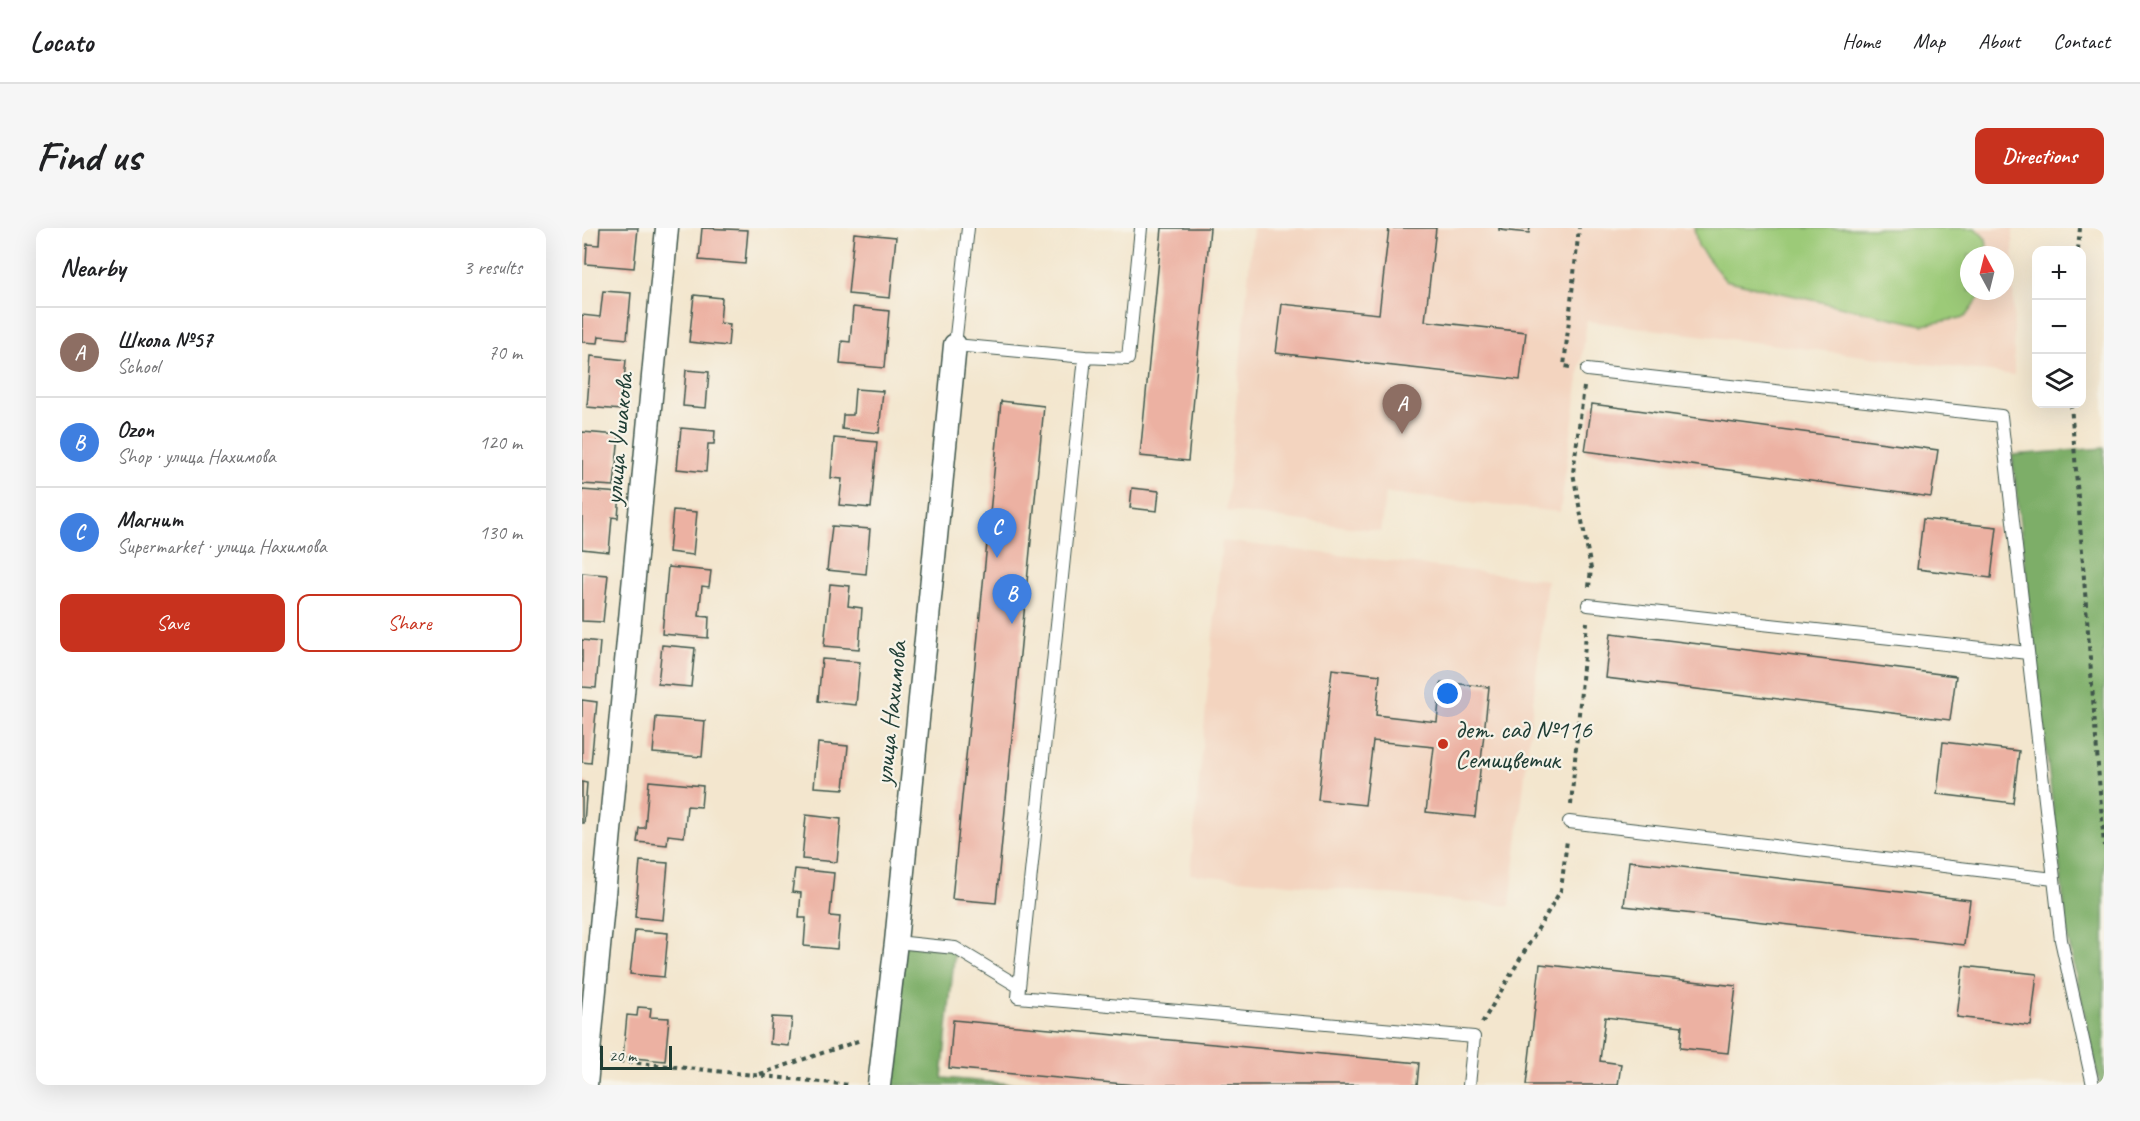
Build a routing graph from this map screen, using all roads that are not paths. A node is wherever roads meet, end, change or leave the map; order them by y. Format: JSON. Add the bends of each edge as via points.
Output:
{"nodes":[{"id":1,"x":667,"y":228,"type":"edge"},
{"id":2,"x":968,"y":228,"type":"edge"},
{"id":3,"x":1141,"y":228,"type":"edge"},
{"id":4,"x":955,"y":345,"type":"junction"},
{"id":5,"x":1085,"y":357,"type":"junction"},
{"id":6,"x":1587,"y":370,"type":"road end"},
{"id":7,"x":1588,"y":605,"type":"road end"},
{"id":8,"x":2028,"y":652,"type":"junction"},
{"id":9,"x":1569,"y":822,"type":"road end"},
{"id":10,"x":2054,"y":879,"type":"junction"},
{"id":11,"x":896,"y":942,"type":"junction"},
{"id":12,"x":1018,"y":986,"type":"junction"},
{"id":13,"x":586,"y":1085,"type":"edge"},
{"id":14,"x":879,"y":1085,"type":"edge"},
{"id":15,"x":1469,"y":1085,"type":"edge"},
{"id":16,"x":2093,"y":1085,"type":"edge"}],
"edges":[{"from":1,"to":13,"type":"street","name":"улица Ушакова"},
{"from":2,"to":4,"type":"lane"},
{"from":3,"to":5,"type":"lane","via":[[1128,358]]},
{"from":4,"to":5,"type":"lane"},
{"from":4,"to":11,"type":"street","name":"улица Нахимова"},
{"from":5,"to":12,"type":"lane"},
{"from":6,"to":8,"type":"lane","via":[[2001,416]]},
{"from":7,"to":8,"type":"lane"},
{"from":8,"to":10,"type":"lane"},
{"from":9,"to":10,"type":"lane"},
{"from":10,"to":16,"type":"lane","via":[[2061,940]]},
{"from":11,"to":12,"type":"lane","via":[[955,948]]},
{"from":11,"to":14,"type":"street","name":"улица Нахимова"},
{"from":12,"to":15,"type":"lane","via":[[1018,997],[1474,1037]]}]}
